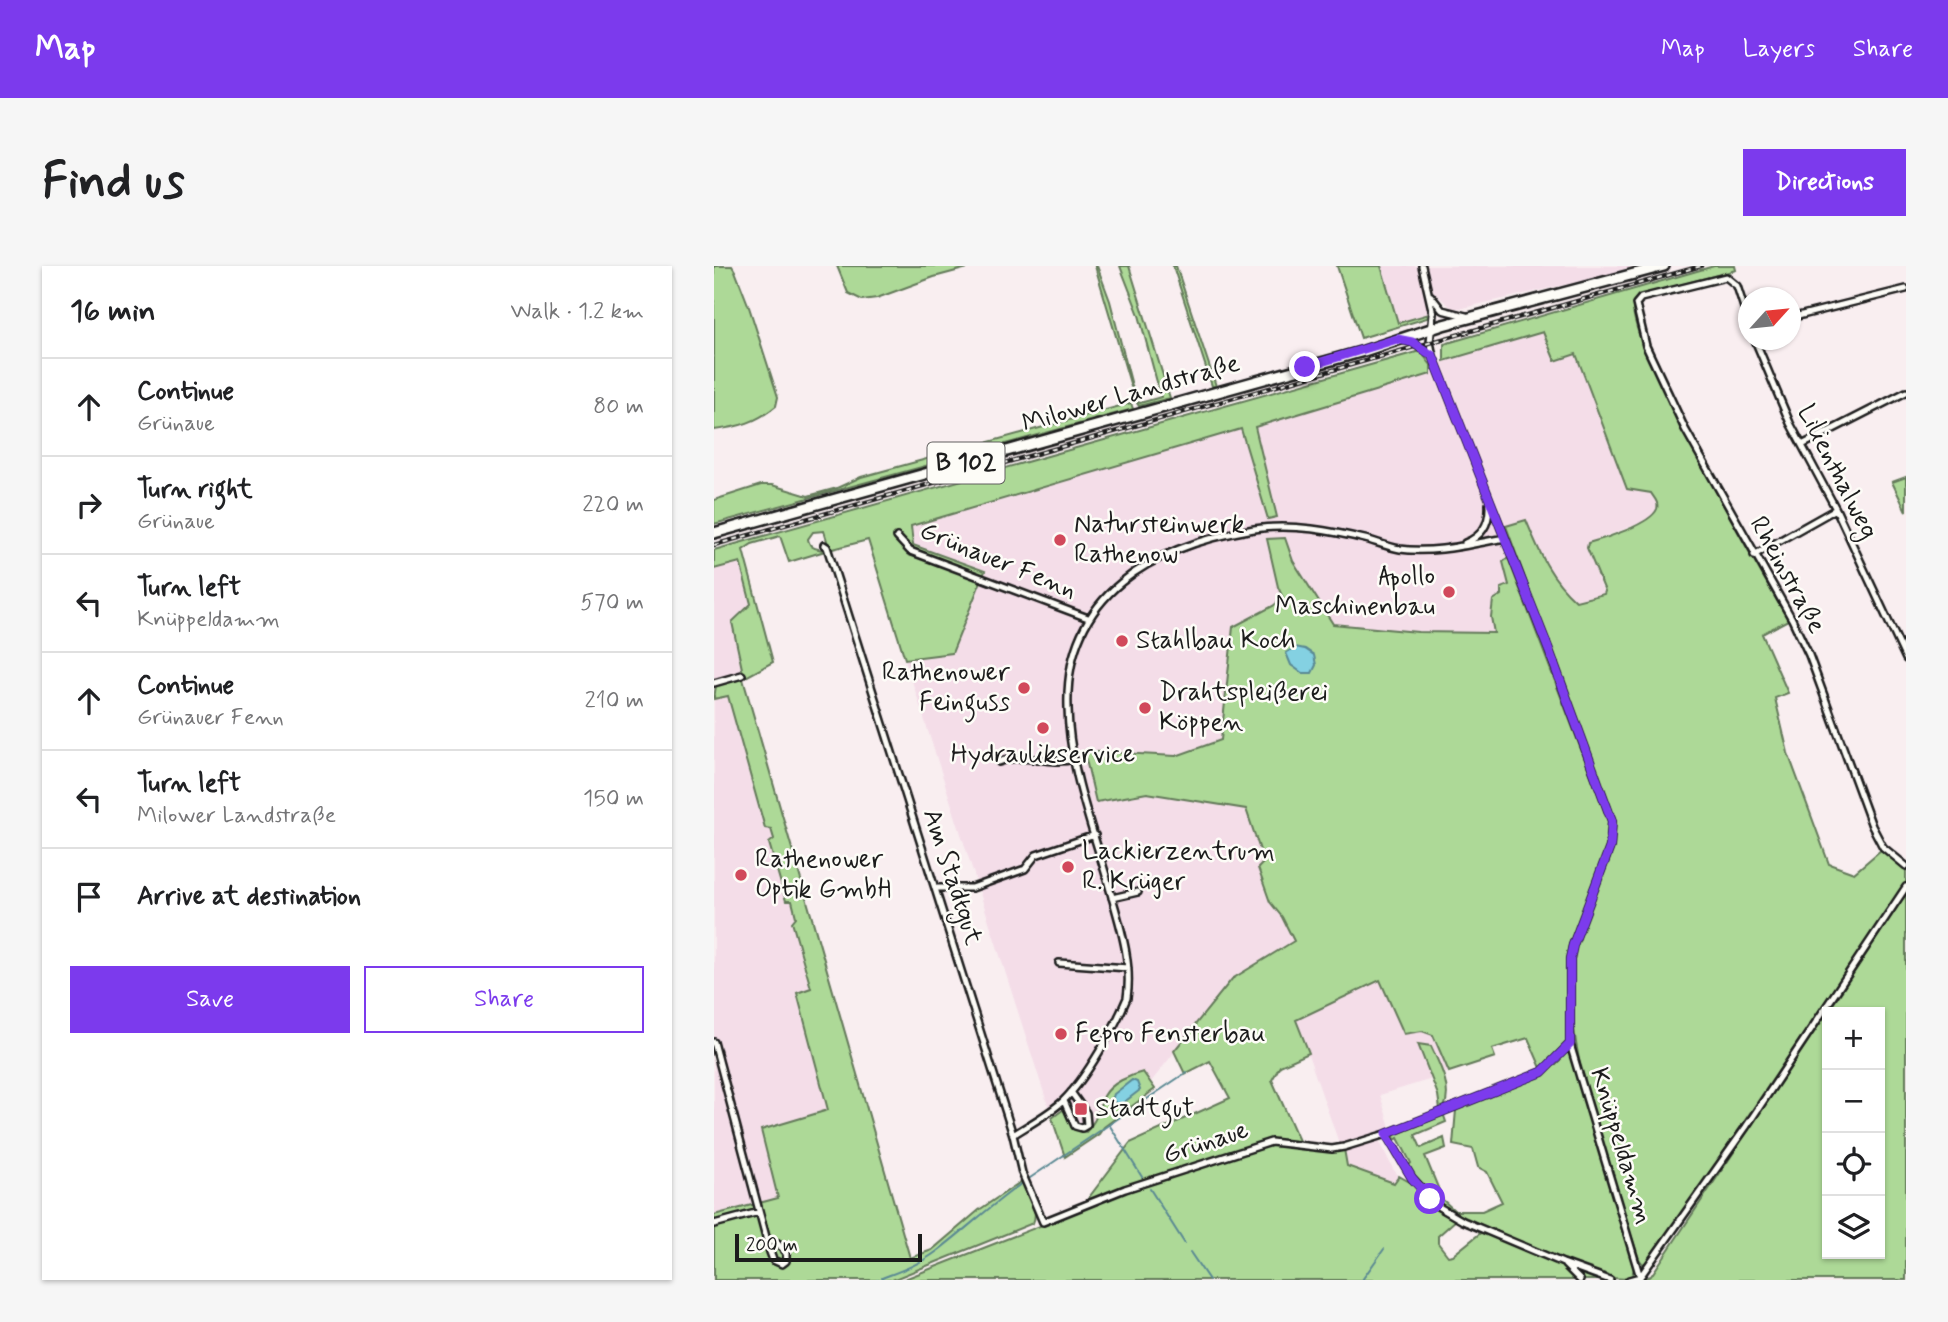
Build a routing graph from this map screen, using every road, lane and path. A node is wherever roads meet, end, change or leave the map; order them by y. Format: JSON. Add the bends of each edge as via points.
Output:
{"nodes":[{"id":1,"x":1422,"y":266,"type":"edge"},
{"id":2,"x":1664,"y":266,"type":"edge"},
{"id":3,"x":1738,"y":289,"type":"edge"},
{"id":4,"x":1906,"y":289,"type":"edge"},
{"id":5,"x":1430,"y":295,"type":"junction"},
{"id":6,"x":1801,"y":315,"type":"edge"},
{"id":7,"x":1473,"y":317,"type":"junction"},
{"id":8,"x":1432,"y":328,"type":"junction"},
{"id":9,"x":1397,"y":339,"type":"junction"},
{"id":10,"x":1759,"y":350,"type":"edge"},
{"id":11,"x":1433,"y":356,"type":"junction"},
{"id":12,"x":1906,"y":392,"type":"edge"},
{"id":13,"x":1802,"y":445,"type":"junction"},
{"id":14,"x":1489,"y":497,"type":"junction"},
{"id":15,"x":1836,"y":509,"type":"junction"},
{"id":16,"x":714,"y":533,"type":"edge"},
{"id":17,"x":897,"y":537,"type":"dead end"},
{"id":18,"x":1505,"y":538,"type":"junction"},
{"id":19,"x":824,"y":545,"type":"dead end"},
{"id":20,"x":1455,"y":546,"type":"junction"},
{"id":21,"x":1754,"y":555,"type":"junction"},
{"id":22,"x":1088,"y":618,"type":"junction"},
{"id":23,"x":1906,"y":658,"type":"edge"},
{"id":24,"x":742,"y":675,"type":"dead end"},
{"id":25,"x":714,"y":683,"type":"edge"},
{"id":26,"x":1074,"y":760,"type":"junction"},
{"id":27,"x":999,"y":762,"type":"dead end"},
{"id":28,"x":1095,"y":835,"type":"junction"},
{"id":29,"x":1906,"y":866,"type":"edge"},
{"id":30,"x":1906,"y":887,"type":"edge"},
{"id":31,"x":936,"y":888,"type":"junction"},
{"id":32,"x":1138,"y":892,"type":"dead end"},
{"id":33,"x":1112,"y":898,"type":"junction"},
{"id":34,"x":1059,"y":964,"type":"dead end"},
{"id":35,"x":1128,"y":968,"type":"junction"},
{"id":36,"x":714,"y":1042,"type":"edge"},
{"id":37,"x":1570,"y":1044,"type":"junction"},
{"id":38,"x":1071,"y":1092,"type":"junction"},
{"id":39,"x":1064,"y":1101,"type":"junction"},
{"id":40,"x":1386,"y":1134,"type":"junction"},
{"id":41,"x":1013,"y":1135,"type":"junction"},
{"id":42,"x":759,"y":1212,"type":"junction"},
{"id":43,"x":1043,"y":1222,"type":"joint"},
{"id":44,"x":714,"y":1224,"type":"edge"},
{"id":45,"x":766,"y":1237,"type":"junction"},
{"id":46,"x":1563,"y":1263,"type":"junction"},
{"id":47,"x":1640,"y":1278,"type":"edge"},
{"id":48,"x":1580,"y":1280,"type":"edge"},
{"id":49,"x":1610,"y":1280,"type":"edge"},
{"id":50,"x":1629,"y":1280,"type":"edge"}],
"edges":[{"from":1,"to":5,"type":"street"},
{"from":2,"to":7,"type":"main road","name":"Milower Landstraße","number":"B 102"},
{"from":3,"to":21,"type":"street","name":"Rheinstraße","via":[[1730,278],[1721,276],[1638,300],[1635,310],[1646,346],[1685,429]]},
{"from":4,"to":6,"type":"street"},
{"from":5,"to":7,"type":"street","via":[[1442,310]]},
{"from":5,"to":8,"type":"street"},
{"from":7,"to":8,"type":"main road","name":"Milower Landstraße","number":"B 102"},
{"from":8,"to":9,"type":"main road","name":"Milower Landstraße","number":"B 102"},
{"from":8,"to":11,"type":"street"},
{"from":9,"to":11,"type":"street","via":[[1412,342]]},
{"from":9,"to":16,"type":"main road","name":"Milower Landstraße","number":"B 102"},
{"from":10,"to":13,"type":"street","name":"Lilienthalweg"},
{"from":11,"to":14,"type":"street"},
{"from":12,"to":13,"type":"street"},
{"from":13,"to":15,"type":"street","name":"Lilienthalweg"},
{"from":14,"to":18,"type":"street"},
{"from":14,"to":20,"type":"street","name":"Grünauer Fenn","via":[[1485,527],[1476,537]]},
{"from":15,"to":21,"type":"street"},
{"from":15,"to":23,"type":"street","name":"Lilienthalweg"},
{"from":17,"to":22,"type":"street","name":"Grünauer Fenn","via":[[910,551]]},
{"from":18,"to":20,"type":"street","name":"Grünauer Fenn"},
{"from":18,"to":37,"type":"street","name":"Knüppeldamm","via":[[1612,821],[1610,847],[1570,959]]},
{"from":19,"to":31,"type":"street","name":"Am Stadtgut"},
{"from":20,"to":22,"type":"street","name":"Grünauer Fenn","via":[[1402,549],[1305,528],[1235,533],[1134,572],[1104,597]]},
{"from":21,"to":29,"type":"street","name":"Rheinstraße","via":[[1809,655],[1872,826],[1883,847]]},
{"from":22,"to":26,"type":"street","name":"Grünauer Fenn","via":[[1068,680]]},
{"from":24,"to":25,"type":"street"},
{"from":26,"to":27,"type":"street"},
{"from":26,"to":28,"type":"street","name":"Grünauer Fenn"},
{"from":28,"to":31,"type":"street","via":[[1036,855],[1025,869],[972,888]]},
{"from":28,"to":33,"type":"street","name":"Grünauer Fenn"},
{"from":30,"to":47,"type":"street","name":"Knüppeldamm"},
{"from":31,"to":41,"type":"street","name":"Am Stadtgut"},
{"from":32,"to":33,"type":"street"},
{"from":33,"to":35,"type":"street","name":"Grünauer Fenn"},
{"from":34,"to":35,"type":"street"},
{"from":35,"to":38,"type":"street","name":"Grünauer Fenn","via":[[1124,1007]]},
{"from":36,"to":42,"type":"street"},
{"from":37,"to":40,"type":"street","name":"Grünaue","via":[[1542,1072]]},
{"from":37,"to":47,"type":"street","name":"Knüppeldamm"},
{"from":38,"to":39,"type":"street","name":"Grünauer Fenn"},
{"from":38,"to":39,"type":"street","via":[[1086,1114],[1087,1125],[1075,1126]]},
{"from":39,"to":41,"type":"street","name":"Grünauer Fenn"},
{"from":40,"to":43,"type":"street","name":"Grünaue","via":[[1332,1149],[1271,1142],[1125,1189]]},
{"from":40,"to":46,"type":"street","via":[[1412,1178],[1438,1207]]},
{"from":41,"to":43,"type":"street","name":"Am Stadtgut","via":[[1022,1172]]},
{"from":42,"to":44,"type":"street"},
{"from":42,"to":45,"type":"street"},
{"from":45,"to":45,"type":"street","via":[[786,1253],[782,1264],[773,1260]]},
{"from":46,"to":48,"type":"street"},
{"from":46,"to":49,"type":"street"},
{"from":47,"to":50,"type":"street"}]}
